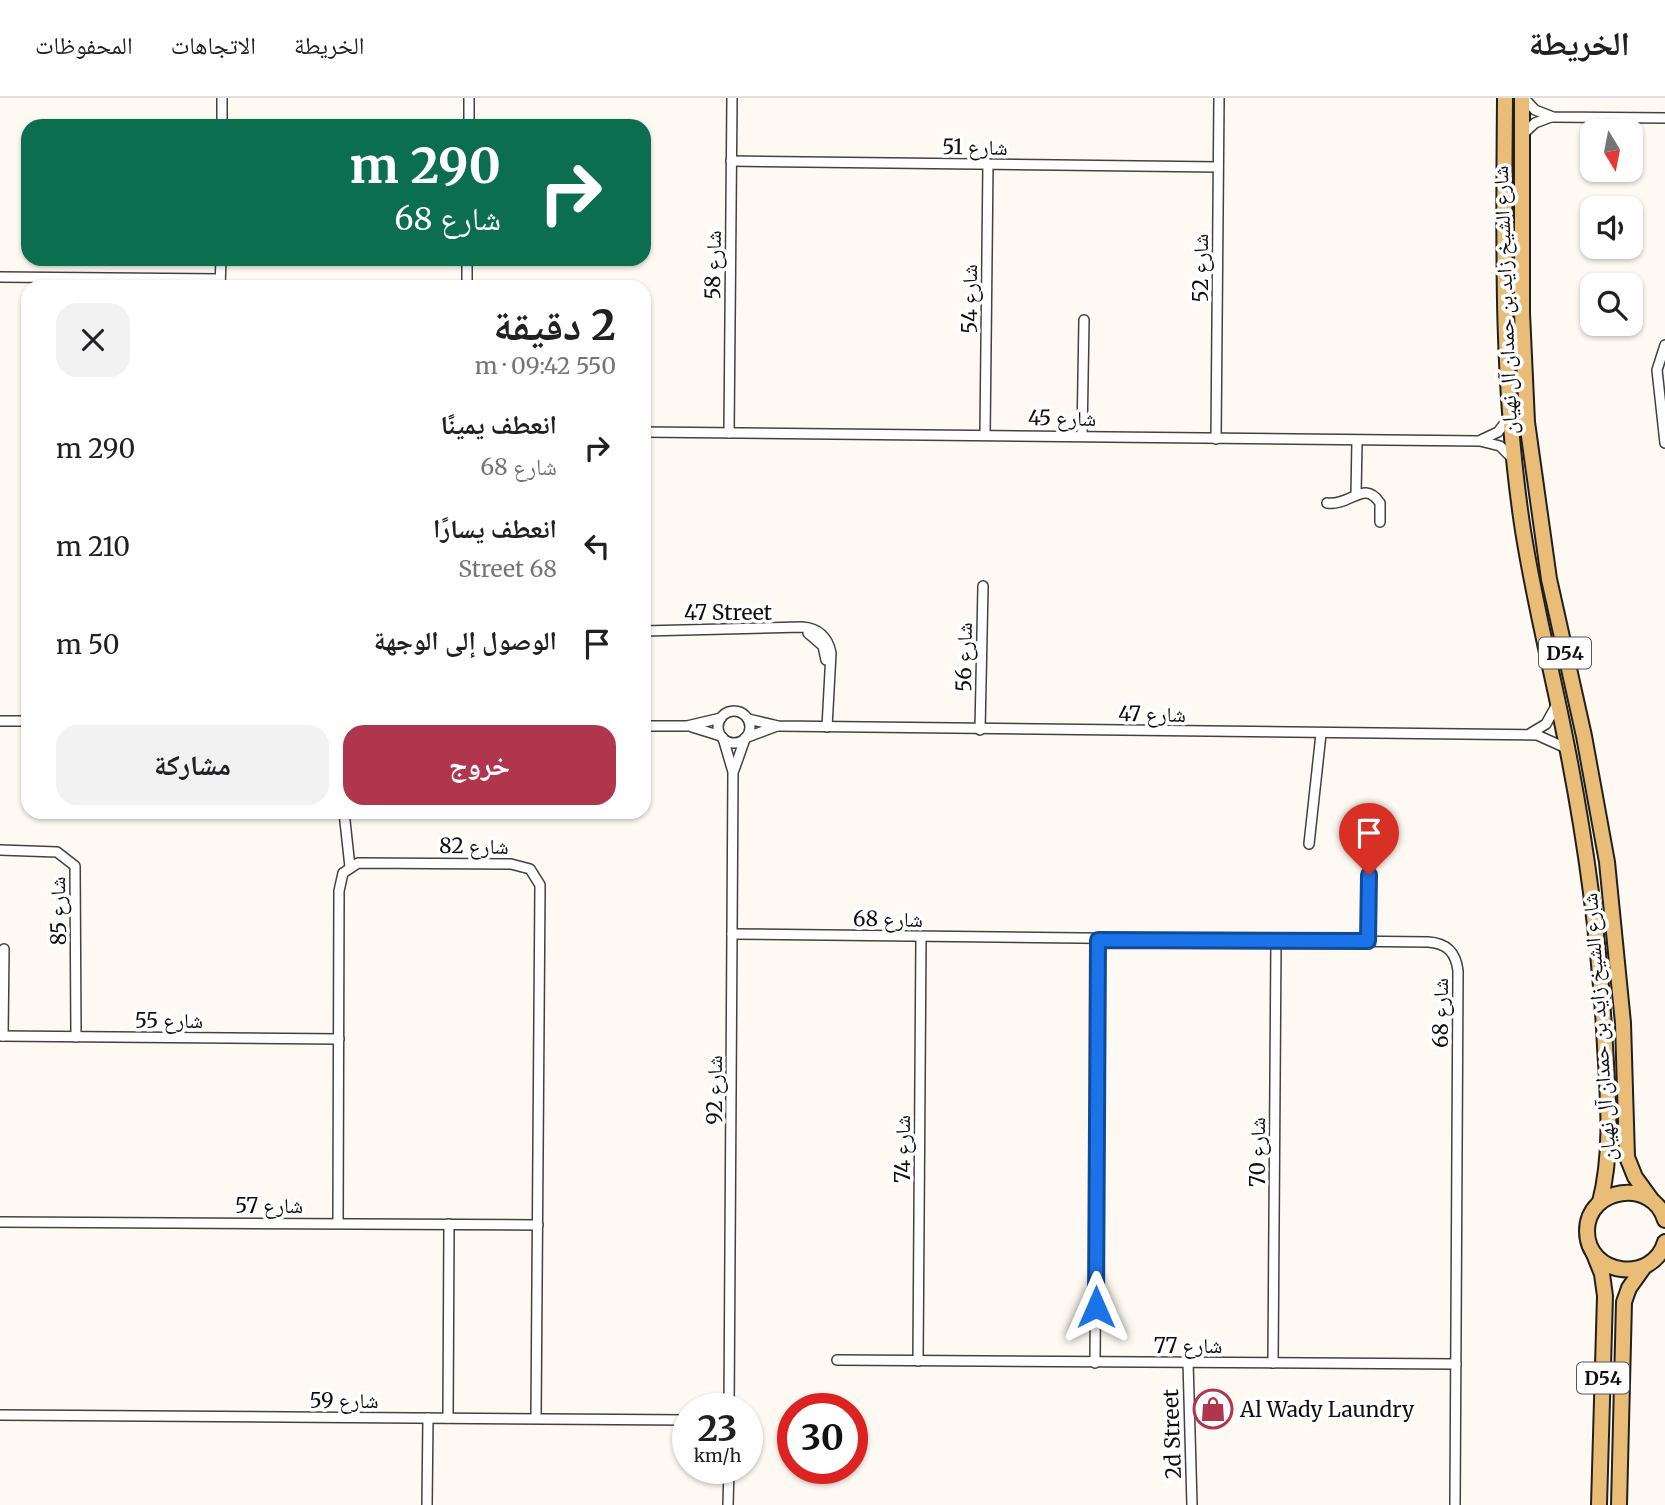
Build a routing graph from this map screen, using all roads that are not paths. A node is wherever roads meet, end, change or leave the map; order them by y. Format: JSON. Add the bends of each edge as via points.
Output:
{"nodes":[{"id":1,"x":222,"y":98,"type":"edge"},
{"id":2,"x":469,"y":98,"type":"edge"},
{"id":3,"x":732,"y":98,"type":"edge"},
{"id":4,"x":1219,"y":98,"type":"edge"},
{"id":5,"x":1504,"y":98,"type":"edge"},
{"id":6,"x":1523,"y":98,"type":"edge"},
{"id":7,"x":1553,"y":117,"type":"junction"},
{"id":8,"x":1665,"y":118,"type":"edge"},
{"id":9,"x":222,"y":119,"type":"edge"},
{"id":10,"x":469,"y":119,"type":"edge"},
{"id":11,"x":1522,"y":135,"type":"junction"},
{"id":12,"x":731,"y":161,"type":"junction"},
{"id":13,"x":988,"y":164,"type":"junction"},
{"id":14,"x":1218,"y":167,"type":"junction"},
{"id":15,"x":1504,"y":276,"type":"junction"},
{"id":16,"x":0,"y":277,"type":"edge"},
{"id":17,"x":110,"y":280,"type":"edge"},
{"id":18,"x":1084,"y":320,"type":"dead end"},
{"id":19,"x":1523,"y":342,"type":"junction"},
{"id":20,"x":1665,"y":345,"type":"edge"},
{"id":21,"x":1505,"y":362,"type":"junction"},
{"id":22,"x":1510,"y":415,"type":"junction"},
{"id":23,"x":1527,"y":422,"type":"junction"},
{"id":24,"x":651,"y":432,"type":"edge"},
{"id":25,"x":729,"y":433,"type":"junction"},
{"id":26,"x":985,"y":435,"type":"junction"},
{"id":27,"x":1082,"y":436,"type":"junction"},
{"id":28,"x":1216,"y":439,"type":"junction"},
{"id":29,"x":1357,"y":441,"type":"junction"},
{"id":30,"x":1480,"y":441,"type":"junction"},
{"id":31,"x":1665,"y":443,"type":"edge"},
{"id":32,"x":1515,"y":461,"type":"junction"},
{"id":33,"x":1356,"y":495,"type":"junction"},
{"id":34,"x":1327,"y":503,"type":"dead end"},
{"id":35,"x":1381,"y":522,"type":"dead end"},
{"id":36,"x":984,"y":586,"type":"dead end"},
{"id":37,"x":651,"y":630,"type":"edge"},
{"id":38,"x":1557,"y":704,"type":"junction"},
{"id":39,"x":722,"y":718,"type":"junction"},
{"id":40,"x":748,"y":719,"type":"junction"},
{"id":41,"x":0,"y":721,"type":"edge"},
{"id":42,"x":21,"y":721,"type":"edge"},
{"id":43,"x":651,"y":726,"type":"edge"},
{"id":44,"x":687,"y":726,"type":"junction"},
{"id":45,"x":778,"y":726,"type":"junction"},
{"id":46,"x":827,"y":727,"type":"junction"},
{"id":47,"x":980,"y":730,"type":"junction"},
{"id":48,"x":1321,"y":734,"type":"junction"},
{"id":49,"x":1526,"y":735,"type":"junction"},
{"id":50,"x":722,"y":737,"type":"junction"},
{"id":51,"x":745,"y":739,"type":"junction"},
{"id":52,"x":1568,"y":749,"type":"junction"},
{"id":53,"x":733,"y":772,"type":"junction"},
{"id":54,"x":345,"y":819,"type":"edge"},
{"id":55,"x":1309,"y":844,"type":"dead end"},
{"id":56,"x":0,"y":850,"type":"edge"},
{"id":57,"x":1369,"y":853,"type":"dead end"},
{"id":58,"x":350,"y":866,"type":"junction"},
{"id":59,"x":732,"y":934,"type":"junction"},
{"id":60,"x":920,"y":937,"type":"junction"},
{"id":61,"x":1098,"y":940,"type":"junction"},
{"id":62,"x":1276,"y":941,"type":"junction"},
{"id":63,"x":1368,"y":941,"type":"junction"},
{"id":64,"x":4,"y":949,"type":"dead end"},
{"id":65,"x":1,"y":1036,"type":"edge"},
{"id":66,"x":76,"y":1037,"type":"junction"},
{"id":67,"x":339,"y":1039,"type":"junction"},
{"id":68,"x":1601,"y":1202,"type":"junction"},
{"id":69,"x":1658,"y":1205,"type":"edge"},
{"id":70,"x":1665,"y":1220,"type":"edge"},
{"id":71,"x":0,"y":1222,"type":"edge"},
{"id":72,"x":338,"y":1223,"type":"junction"},
{"id":73,"x":449,"y":1224,"type":"junction"},
{"id":74,"x":538,"y":1225,"type":"junction"},
{"id":75,"x":1665,"y":1242,"type":"edge"},
{"id":76,"x":1594,"y":1254,"type":"junction"},
{"id":77,"x":1661,"y":1255,"type":"edge"},
{"id":78,"x":1644,"y":1267,"type":"junction"},
{"id":79,"x":837,"y":1360,"type":"dead end"},
{"id":80,"x":918,"y":1361,"type":"junction"},
{"id":81,"x":1188,"y":1362,"type":"junction"},
{"id":82,"x":1095,"y":1363,"type":"junction"},
{"id":83,"x":1273,"y":1363,"type":"junction"},
{"id":84,"x":1456,"y":1364,"type":"junction"},
{"id":85,"x":729,"y":1393,"type":"edge"},
{"id":86,"x":0,"y":1415,"type":"edge"},
{"id":87,"x":428,"y":1418,"type":"junction"},
{"id":88,"x":448,"y":1418,"type":"junction"},
{"id":89,"x":536,"y":1418,"type":"junction"},
{"id":90,"x":672,"y":1420,"type":"edge"},
{"id":91,"x":729,"y":1484,"type":"edge"},
{"id":92,"x":427,"y":1505,"type":"edge"},
{"id":93,"x":728,"y":1505,"type":"edge"},
{"id":94,"x":1192,"y":1505,"type":"edge"},
{"id":95,"x":1455,"y":1505,"type":"edge"},
{"id":96,"x":1599,"y":1505,"type":"edge"},
{"id":97,"x":1619,"y":1505,"type":"edge"}],
"edges":[{"from":1,"to":9,"type":"street"},
{"from":2,"to":10,"type":"street"},
{"from":3,"to":12,"type":"street","name":"شارع 58"},
{"from":4,"to":14,"type":"street","name":"شارع 52"},
{"from":5,"to":15,"type":"main road","name":"شارع الشيخ زايد بن حمدان آل نهيان","number":"D54"},
{"from":6,"to":7,"type":"street","via":[[1535,110]]},
{"from":6,"to":11,"type":"main road","name":"شارع الشيخ زايد بن حمدان آل نهيان","number":"D54"},
{"from":7,"to":8,"type":"street"},
{"from":7,"to":11,"type":"street","via":[[1535,123]]},
{"from":11,"to":19,"type":"main road","name":"شارع الشيخ زايد بن حمدان آل نهيان","number":"D54"},
{"from":12,"to":13,"type":"street","name":"شارع 51"},
{"from":12,"to":25,"type":"street","name":"شارع 58"},
{"from":13,"to":14,"type":"street","name":"شارع 51"},
{"from":13,"to":26,"type":"street","name":"شارع 54"},
{"from":14,"to":28,"type":"street","name":"شارع 52"},
{"from":15,"to":19,"type":"main road","via":[[1511,334]]},
{"from":15,"to":21,"type":"main road","name":"شارع الشيخ زايد بن حمدان آل نهيان","number":"D54"},
{"from":16,"to":17,"type":"street"},
{"from":18,"to":27,"type":"street"},
{"from":19,"to":23,"type":"main road","name":"شارع الشيخ زايد بن حمدان آل نهيان","number":"D54"},
{"from":20,"to":31,"type":"street","via":[[1657,370]]},
{"from":21,"to":22,"type":"main road","name":"شارع الشيخ زايد بن حمدان آل نهيان","number":"D54"},
{"from":21,"to":23,"type":"main road","via":[[1517,365]]},
{"from":22,"to":30,"type":"street","via":[[1498,432]]},
{"from":22,"to":32,"type":"main road","name":"شارع الشيخ زايد بن حمدان آل نهيان","number":"D54"},
{"from":23,"to":69,"type":"main road","name":"شارع الشيخ زايد بن حمدان آل نهيان","number":"D54","via":[[1549,579],[1607,862],[1623,1023],[1627,1157],[1635,1177]]},
{"from":24,"to":25,"type":"street","name":"شارع 45"},
{"from":25,"to":26,"type":"street","name":"شارع 45"},
{"from":26,"to":27,"type":"street","name":"شارع 45"},
{"from":27,"to":28,"type":"street","name":"شارع 45"},
{"from":28,"to":29,"type":"street","name":"شارع 45"},
{"from":29,"to":30,"type":"street","name":"شارع 45"},
{"from":29,"to":33,"type":"street"},
{"from":30,"to":32,"type":"street","name":"شارع 45","via":[[1500,446]]},
{"from":32,"to":38,"type":"main road","name":"شارع الشيخ زايد بن حمدان آل نهيان","number":"D54","via":[[1528,563]]},
{"from":33,"to":34,"type":"street","via":[[1342,504]]},
{"from":33,"to":35,"type":"street","via":[[1367,493],[1377,499]]},
{"from":36,"to":47,"type":"street","name":"شارع 56"},
{"from":37,"to":46,"type":"street","name":"47 Street","via":[[807,632],[820,641],[826,656]]},
{"from":38,"to":49,"type":"street","via":[[1546,724]]},
{"from":38,"to":52,"type":"main road","name":"شارع الشيخ زايد بن حمدان آل نهيان","number":"D54"},
{"from":39,"to":40,"type":"street","via":[[735,711]]},
{"from":39,"to":44,"type":"street"},
{"from":39,"to":50,"type":"street"},
{"from":40,"to":45,"type":"street","name":"شارع 47"},
{"from":40,"to":51,"type":"street"},
{"from":41,"to":42,"type":"street"},
{"from":43,"to":44,"type":"street"},
{"from":44,"to":50,"type":"street"},
{"from":45,"to":46,"type":"street","name":"شارع 47"},
{"from":45,"to":51,"type":"street","name":"شارع 47"},
{"from":46,"to":47,"type":"street","name":"شارع 47"},
{"from":47,"to":48,"type":"street","name":"شارع 47"},
{"from":48,"to":49,"type":"street","name":"شارع 47"},
{"from":48,"to":55,"type":"street"},
{"from":49,"to":52,"type":"street","name":"شارع 47","via":[[1548,738]]},
{"from":50,"to":51,"type":"street","via":[[733,743]]},
{"from":50,"to":53,"type":"street","name":"شارع 92"},
{"from":51,"to":53,"type":"street","name":"شارع 92"},
{"from":52,"to":68,"type":"main road","name":"شارع الشيخ زايد بن حمدان آل نهيان","number":"D54","via":[[1586,848],[1602,984],[1608,1125]]},
{"from":53,"to":59,"type":"street","name":"شارع 92"},
{"from":54,"to":58,"type":"street"},
{"from":56,"to":66,"type":"street","name":"شارع 85","via":[[57,852],[75,866]]},
{"from":57,"to":63,"type":"street"},
{"from":58,"to":67,"type":"street","via":[[340,881]]},
{"from":58,"to":74,"type":"street","name":"شارع 82","via":[[521,864],[536,876],[540,884]]},
{"from":59,"to":60,"type":"street","name":"شارع 68"},
{"from":59,"to":85,"type":"street","name":"شارع 92"},
{"from":60,"to":61,"type":"street","name":"شارع 68"},
{"from":60,"to":80,"type":"street","name":"شارع 74"},
{"from":61,"to":62,"type":"street","name":"شارع 68"},
{"from":61,"to":82,"type":"street"},
{"from":62,"to":63,"type":"street","name":"شارع 68"},
{"from":62,"to":83,"type":"street","name":"شارع 70"},
{"from":63,"to":84,"type":"street","name":"شارع 68","via":[[1438,942],[1457,961]]},
{"from":64,"to":65,"type":"street"},
{"from":65,"to":66,"type":"street","name":"شارع 55"},
{"from":66,"to":67,"type":"street","name":"شارع 55"},
{"from":67,"to":72,"type":"street"},
{"from":68,"to":69,"type":"main road","via":[[1625,1192]]},
{"from":68,"to":76,"type":"main road","name":"شارع الشيخ زايد بن حمدان آل نهيان","via":[[1593,1210],[1587,1232]]},
{"from":69,"to":70,"type":"main road","name":"شارع الشيخ زايد بن حمدان آل نهيان"},
{"from":71,"to":72,"type":"street","name":"شارع 57"},
{"from":72,"to":73,"type":"street","name":"شارع 57"},
{"from":73,"to":74,"type":"street","name":"شارع 57"},
{"from":73,"to":88,"type":"street"},
{"from":74,"to":89,"type":"street","name":"شارع 82"},
{"from":75,"to":77,"type":"main road"},
{"from":76,"to":78,"type":"main road","via":[[1617,1269]]},
{"from":76,"to":96,"type":"main road","number":"D54","via":[[1605,1296]]},
{"from":77,"to":78,"type":"main road"},
{"from":78,"to":97,"type":"main road","number":"D54","via":[[1629,1288],[1624,1309]]},
{"from":79,"to":80,"type":"street","name":"شارع 77"},
{"from":80,"to":82,"type":"street","name":"شارع 77"},
{"from":81,"to":82,"type":"street","name":"شارع 77"},
{"from":81,"to":83,"type":"street","name":"شارع 77"},
{"from":81,"to":94,"type":"street","name":"2d Street"},
{"from":83,"to":84,"type":"street","name":"شارع 77"},
{"from":84,"to":95,"type":"street","name":"شارع 68"},
{"from":86,"to":87,"type":"street","name":"شارع 59"},
{"from":87,"to":88,"type":"street","name":"شارع 59"},
{"from":87,"to":92,"type":"street"},
{"from":88,"to":89,"type":"street","name":"شارع 59"},
{"from":89,"to":90,"type":"street","name":"شارع 59"},
{"from":91,"to":93,"type":"street"}]}
